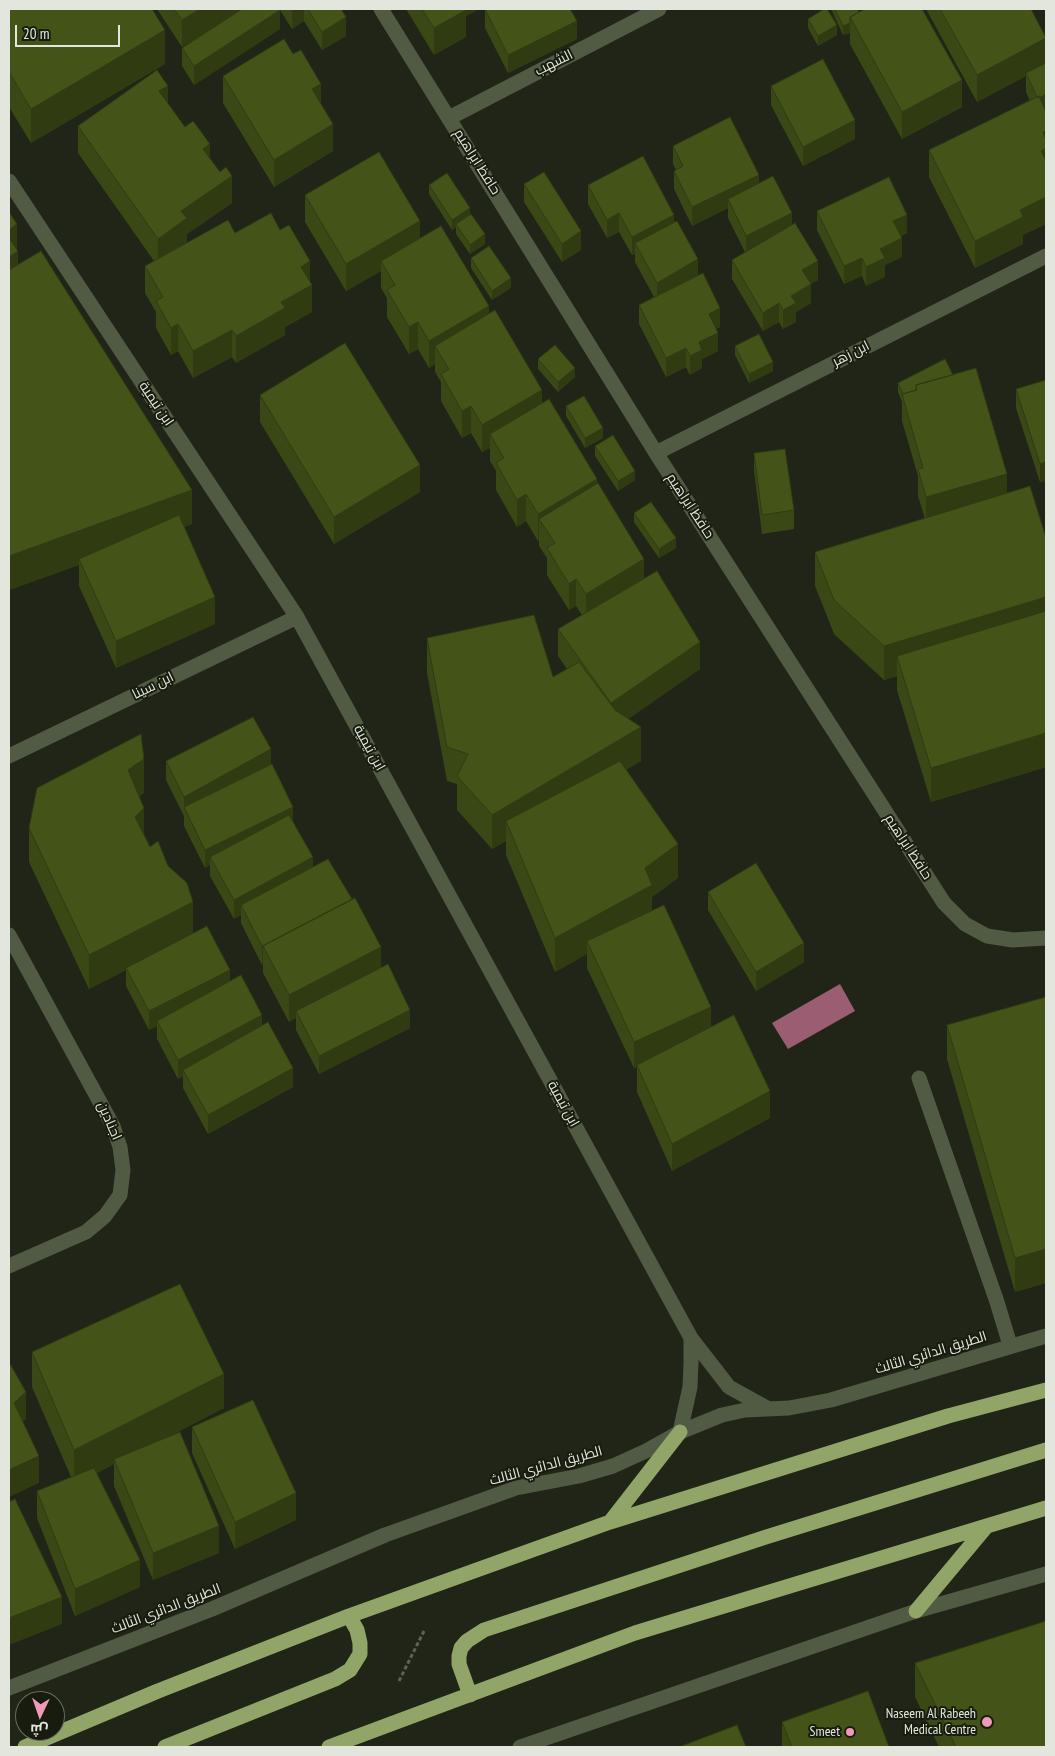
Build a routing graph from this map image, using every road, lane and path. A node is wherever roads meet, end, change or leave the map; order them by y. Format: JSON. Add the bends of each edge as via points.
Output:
{"nodes":[{"id":1,"x":381,"y":9,"type":"edge"},
{"id":2,"x":659,"y":9,"type":"edge"},
{"id":3,"x":449,"y":118,"type":"junction"},
{"id":4,"x":9,"y":181,"type":"edge"},
{"id":5,"x":1046,"y":256,"type":"edge"},
{"id":6,"x":656,"y":453,"type":"junction"},
{"id":7,"x":297,"y":616,"type":"junction"},
{"id":8,"x":9,"y":756,"type":"edge"},
{"id":9,"x":9,"y":934,"type":"edge"},
{"id":10,"x":1046,"y":938,"type":"edge"},
{"id":11,"x":919,"y":1078,"type":"dead end"},
{"id":12,"x":9,"y":1266,"type":"edge"},
{"id":13,"x":1046,"y":1336,"type":"edge"},
{"id":14,"x":691,"y":1338,"type":"junction"},
{"id":15,"x":1010,"y":1345,"type":"junction"},
{"id":16,"x":1046,"y":1390,"type":"edge"},
{"id":17,"x":767,"y":1408,"type":"junction"},
{"id":18,"x":680,"y":1432,"type":"junction"},
{"id":19,"x":1046,"y":1450,"type":"edge"},
{"id":20,"x":1046,"y":1508,"type":"edge"},
{"id":21,"x":610,"y":1522,"type":"junction"},
{"id":22,"x":986,"y":1527,"type":"junction"},
{"id":23,"x":1046,"y":1574,"type":"edge"},
{"id":24,"x":916,"y":1611,"type":"junction"},
{"id":25,"x":349,"y":1616,"type":"junction"},
{"id":26,"x":424,"y":1631,"type":"dead end"},
{"id":27,"x":399,"y":1681,"type":"dead end"},
{"id":28,"x":9,"y":1688,"type":"edge"},
{"id":29,"x":470,"y":1695,"type":"junction"},
{"id":30,"x":25,"y":1747,"type":"edge"},
{"id":31,"x":165,"y":1747,"type":"edge"},
{"id":32,"x":329,"y":1747,"type":"edge"},
{"id":33,"x":520,"y":1747,"type":"edge"}],
"edges":[{"from":1,"to":3,"type":"street","name":"حافظ ابراهيم"},
{"from":2,"to":3,"type":"street","name":"الشهب"},
{"from":3,"to":6,"type":"street","name":"حافظ ابراهيم"},
{"from":4,"to":7,"type":"street","name":"ابن تيمية"},
{"from":5,"to":6,"type":"street","name":"ابن زهر"},
{"from":6,"to":10,"type":"street","name":"حافظ ابراهيم","via":[[944,903],[964,924],[987,936],[1013,940]]},
{"from":7,"to":8,"type":"street","name":"ابن سينا"},
{"from":7,"to":14,"type":"street","name":"ابن تيمية"},
{"from":9,"to":12,"type":"street","name":"اجنادين","via":[[113,1126],[124,1170],[120,1195],[105,1216],[86,1232]]},
{"from":11,"to":15,"type":"street"},
{"from":13,"to":15,"type":"street","name":"الطريق الدائري الثالث"},
{"from":14,"to":17,"type":"street","name":"ابن تيمية","via":[[729,1387]]},
{"from":14,"to":18,"type":"street","name":"ابن تيمية","via":[[690,1387]]},
{"from":15,"to":17,"type":"street","name":"الطريق الدائري الثالث","via":[[831,1400],[796,1407]]},
{"from":16,"to":21,"type":"highway","via":[[948,1416]]},
{"from":17,"to":18,"type":"street","name":"الطريق الدائري الثالث","via":[[722,1415]]},
{"from":18,"to":21,"type":"highway"},
{"from":18,"to":28,"type":"street","name":"الطريق الدائري الثالث","via":[[613,1466],[516,1488],[386,1535],[212,1609]]},
{"from":19,"to":29,"type":"highway","via":[[766,1537],[484,1630],[461,1648],[459,1656]]},
{"from":20,"to":22,"type":"highway"},
{"from":21,"to":25,"type":"highway"},
{"from":22,"to":24,"type":"highway"},
{"from":22,"to":29,"type":"highway","via":[[635,1633]]},
{"from":23,"to":24,"type":"street"},
{"from":24,"to":33,"type":"street"},
{"from":25,"to":30,"type":"highway"},
{"from":25,"to":31,"type":"highway","via":[[360,1643],[360,1654],[350,1670],[335,1679]]},
{"from":26,"to":27,"type":"path"},
{"from":29,"to":32,"type":"highway"}]}
